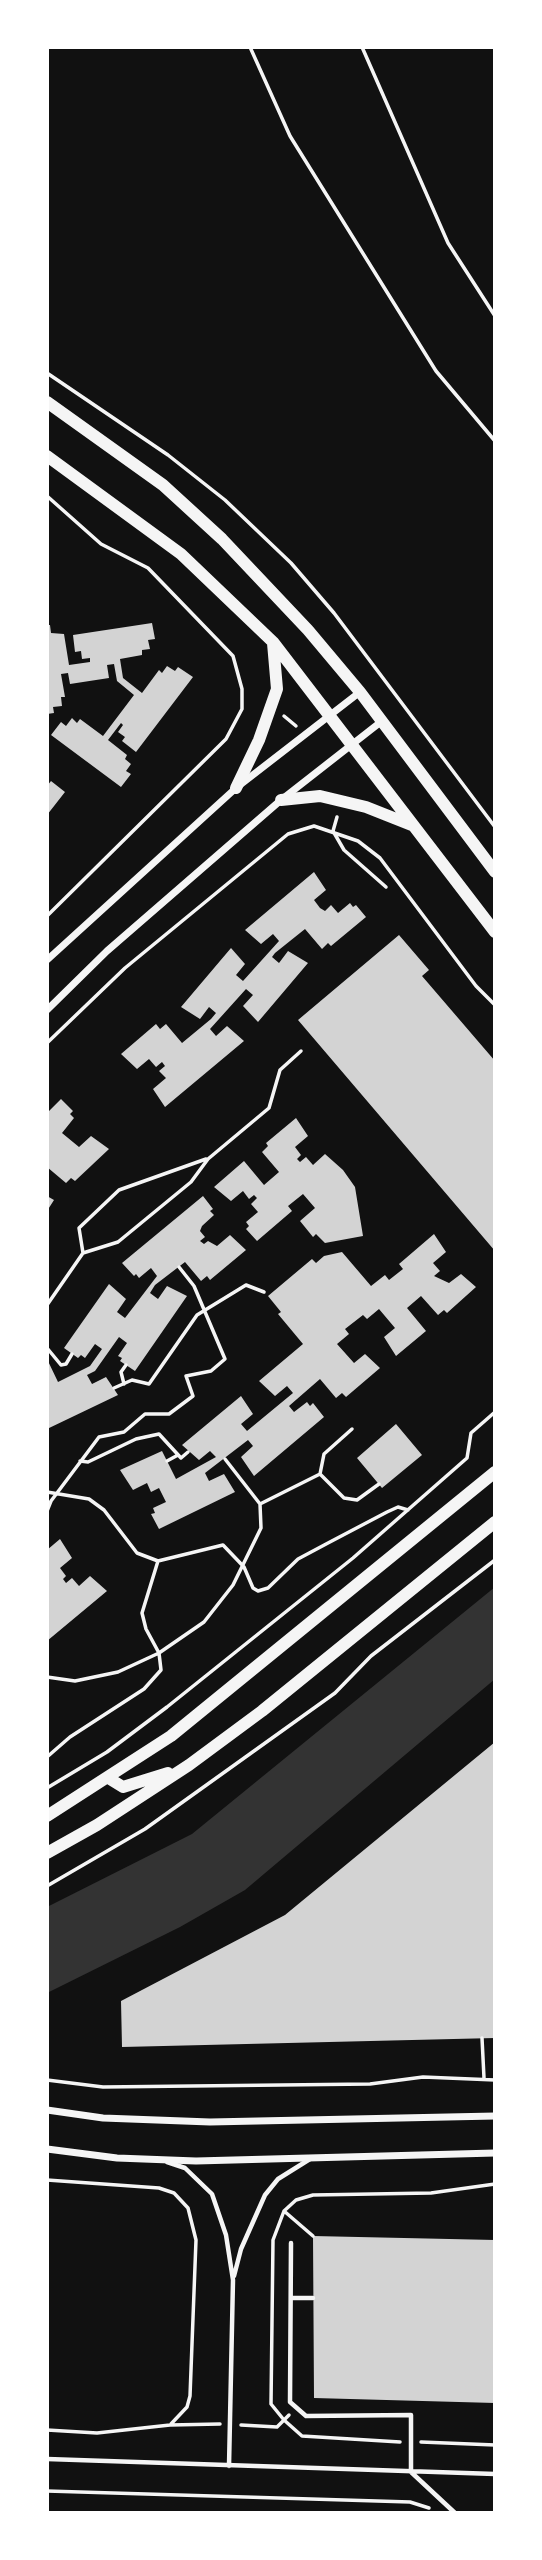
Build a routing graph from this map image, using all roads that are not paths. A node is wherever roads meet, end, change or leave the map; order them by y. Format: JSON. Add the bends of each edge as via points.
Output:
{"nodes":[{"id":1,"x":47,"y":402,"type":"edge"},
{"id":2,"x":47,"y":456,"type":"edge"},
{"id":3,"x":273,"y":642,"type":"junction"},
{"id":4,"x":360,"y":692,"type":"junction"},
{"id":5,"x":329,"y":716,"type":"junction"},
{"id":6,"x":382,"y":722,"type":"junction"},
{"id":7,"x":353,"y":743,"type":"junction"},
{"id":8,"x":236,"y":788,"type":"junction"},
{"id":9,"x":281,"y":800,"type":"junction"},
{"id":10,"x":414,"y":826,"type":"junction"},
{"id":11,"x":495,"y":872,"type":"edge"},
{"id":12,"x":495,"y":932,"type":"edge"},
{"id":13,"x":47,"y":960,"type":"edge"},
{"id":14,"x":47,"y":1010,"type":"edge"},
{"id":15,"x":495,"y":1472,"type":"edge"},
{"id":16,"x":495,"y":1522,"type":"edge"},
{"id":17,"x":190,"y":1765,"type":"junction"},
{"id":18,"x":110,"y":1779,"type":"junction"},
{"id":19,"x":47,"y":1816,"type":"edge"},
{"id":20,"x":47,"y":1853,"type":"edge"},
{"id":21,"x":47,"y":2110,"type":"edge"},
{"id":22,"x":495,"y":2116,"type":"edge"},
{"id":23,"x":47,"y":2148,"type":"edge"},
{"id":24,"x":495,"y":2153,"type":"edge"},
{"id":25,"x":311,"y":2159,"type":"junction"},
{"id":26,"x":162,"y":2160,"type":"junction"},
{"id":27,"x":291,"y":2244,"type":"dead end"},
{"id":28,"x":233,"y":2280,"type":"junction"},
{"id":29,"x":291,"y":2298,"type":"junction"},
{"id":30,"x":313,"y":2298,"type":"dead end"},
{"id":31,"x":47,"y":2459,"type":"edge"},
{"id":32,"x":229,"y":2466,"type":"junction"},
{"id":33,"x":411,"y":2471,"type":"junction"},
{"id":34,"x":495,"y":2474,"type":"edge"},
{"id":35,"x":455,"y":2513,"type":"edge"}],
"edges":[{"from":1,"to":4,"type":"street","via":[[163,485],[222,539]]},
{"from":2,"to":3,"type":"street","via":[[181,554]]},
{"from":3,"to":5,"type":"street"},
{"from":3,"to":8,"type":"street","via":[[277,689]]},
{"from":4,"to":5,"type":"street"},
{"from":4,"to":6,"type":"street"},
{"from":5,"to":7,"type":"street"},
{"from":5,"to":8,"type":"street"},
{"from":6,"to":7,"type":"street"},
{"from":6,"to":11,"type":"street"},
{"from":7,"to":9,"type":"street"},
{"from":7,"to":10,"type":"street"},
{"from":8,"to":13,"type":"street"},
{"from":9,"to":10,"type":"street","via":[[320,796],[366,807]]},
{"from":9,"to":14,"type":"street","via":[[107,951]]},
{"from":10,"to":12,"type":"street"},
{"from":15,"to":18,"type":"street","via":[[171,1737]]},
{"from":16,"to":17,"type":"street"},
{"from":17,"to":18,"type":"street","via":[[123,1787]]},
{"from":17,"to":20,"type":"street"},
{"from":18,"to":19,"type":"street"},
{"from":21,"to":22,"type":"street","via":[[103,2118],[210,2122]]},
{"from":23,"to":26,"type":"street"},
{"from":24,"to":25,"type":"street"},
{"from":25,"to":26,"type":"street"},
{"from":25,"to":28,"type":"lane","via":[[278,2179],[265,2195]]},
{"from":26,"to":28,"type":"lane","via":[[185,2168],[212,2194],[222,2215]]},
{"from":27,"to":29,"type":"lane"},
{"from":28,"to":32,"type":"lane"},
{"from":29,"to":30,"type":"lane"},
{"from":29,"to":33,"type":"lane","via":[[290,2402],[306,2416],[411,2415]]},
{"from":31,"to":32,"type":"lane"},
{"from":32,"to":33,"type":"lane"},
{"from":33,"to":34,"type":"lane"},
{"from":33,"to":35,"type":"lane"}]}
